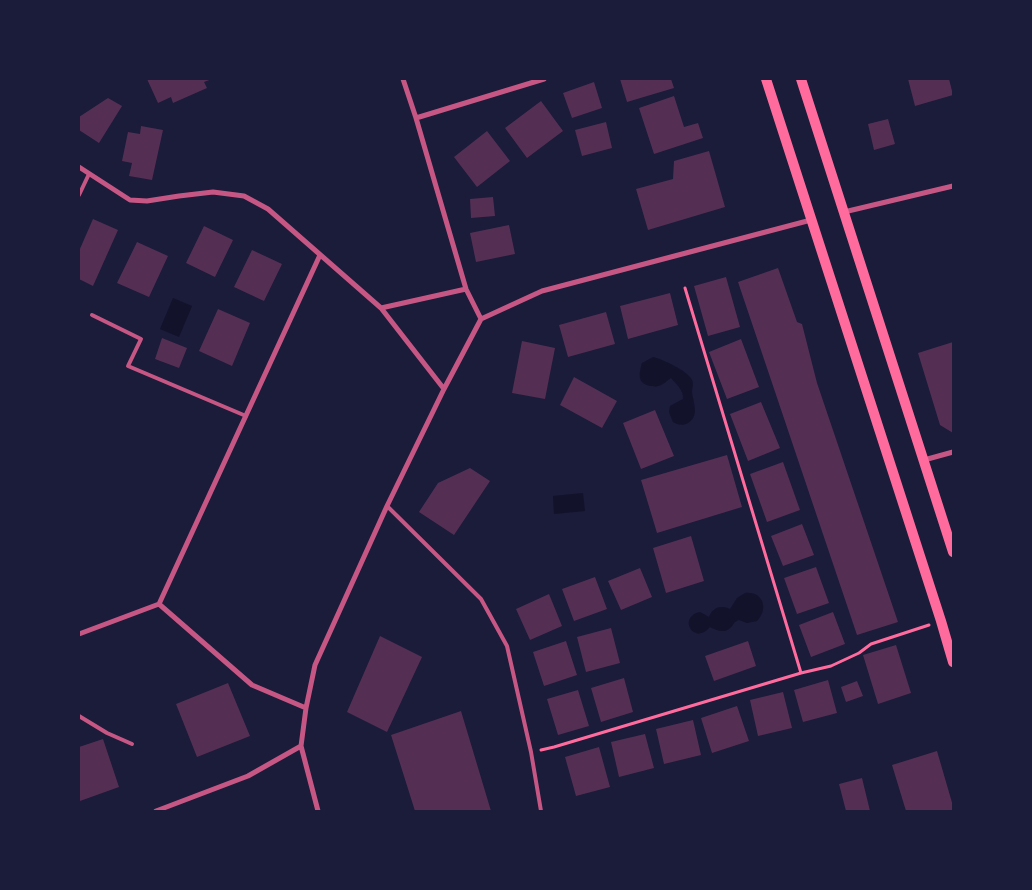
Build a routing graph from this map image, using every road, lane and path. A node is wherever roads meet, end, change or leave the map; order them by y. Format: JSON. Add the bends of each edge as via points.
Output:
{"nodes":[{"id":1,"x":403,"y":79,"type":"edge"},
{"id":2,"x":544,"y":79,"type":"edge"},
{"id":3,"x":766,"y":79,"type":"edge"},
{"id":4,"x":801,"y":79,"type":"edge"},
{"id":5,"x":416,"y":118,"type":"junction"},
{"id":6,"x":79,"y":167,"type":"edge"},
{"id":7,"x":89,"y":174,"type":"junction"},
{"id":8,"x":953,"y":186,"type":"edge"},
{"id":9,"x":79,"y":195,"type":"edge"},
{"id":10,"x":844,"y":212,"type":"junction"},
{"id":11,"x":812,"y":220,"type":"junction"},
{"id":12,"x":320,"y":255,"type":"junction"},
{"id":13,"x":466,"y":288,"type":"junction"},
{"id":14,"x":685,"y":288,"type":"dead end"},
{"id":15,"x":381,"y":308,"type":"junction"},
{"id":16,"x":92,"y":315,"type":"dead end"},
{"id":17,"x":481,"y":319,"type":"junction"},
{"id":18,"x":444,"y":390,"type":"junction"},
{"id":19,"x":246,"y":416,"type":"junction"},
{"id":20,"x":953,"y":452,"type":"edge"},
{"id":21,"x":924,"y":460,"type":"junction"},
{"id":22,"x":388,"y":506,"type":"junction"},
{"id":23,"x":953,"y":552,"type":"edge"},
{"id":24,"x":160,"y":604,"type":"junction"},
{"id":25,"x":941,"y":622,"type":"junction"},
{"id":26,"x":79,"y":634,"type":"edge"},
{"id":27,"x":953,"y":662,"type":"edge"},
{"id":28,"x":800,"y":673,"type":"junction"},
{"id":29,"x":306,"y":708,"type":"junction"},
{"id":30,"x":79,"y":716,"type":"edge"},
{"id":31,"x":132,"y":744,"type":"dead end"},
{"id":32,"x":301,"y":746,"type":"junction"},
{"id":33,"x":531,"y":752,"type":"junction"},
{"id":34,"x":156,"y":811,"type":"edge"},
{"id":35,"x":318,"y":811,"type":"edge"},
{"id":36,"x":541,"y":811,"type":"edge"}],
"edges":[{"from":1,"to":5,"type":"street"},
{"from":2,"to":5,"type":"street"},
{"from":3,"to":11,"type":"main road"},
{"from":4,"to":10,"type":"main road"},
{"from":5,"to":13,"type":"street"},
{"from":6,"to":7,"type":"street"},
{"from":7,"to":9,"type":"lane"},
{"from":7,"to":12,"type":"street","via":[[130,200],[147,201],[213,192],[244,196],[268,209]]},
{"from":8,"to":10,"type":"street"},
{"from":10,"to":21,"type":"main road"},
{"from":11,"to":17,"type":"street","via":[[542,291]]},
{"from":11,"to":25,"type":"main road"},
{"from":12,"to":15,"type":"street"},
{"from":12,"to":19,"type":"street"},
{"from":13,"to":15,"type":"street"},
{"from":13,"to":17,"type":"street"},
{"from":14,"to":28,"type":"path"},
{"from":15,"to":18,"type":"street"},
{"from":16,"to":19,"type":"lane","via":[[141,339],[128,366]]},
{"from":17,"to":18,"type":"street"},
{"from":18,"to":22,"type":"street"},
{"from":19,"to":24,"type":"street"},
{"from":20,"to":21,"type":"street"},
{"from":21,"to":23,"type":"main road"},
{"from":22,"to":29,"type":"street","via":[[315,665]]},
{"from":22,"to":33,"type":"lane","via":[[481,600],[508,646]]},
{"from":24,"to":26,"type":"street"},
{"from":24,"to":29,"type":"street","via":[[252,685]]},
{"from":25,"to":27,"type":"main road"},
{"from":25,"to":28,"type":"path","via":[[871,644],[831,666]]},
{"from":28,"to":33,"type":"path"},
{"from":29,"to":32,"type":"street"},
{"from":30,"to":31,"type":"lane"},
{"from":32,"to":34,"type":"street","via":[[248,776]]},
{"from":32,"to":35,"type":"street"},
{"from":33,"to":36,"type":"lane"}]}
